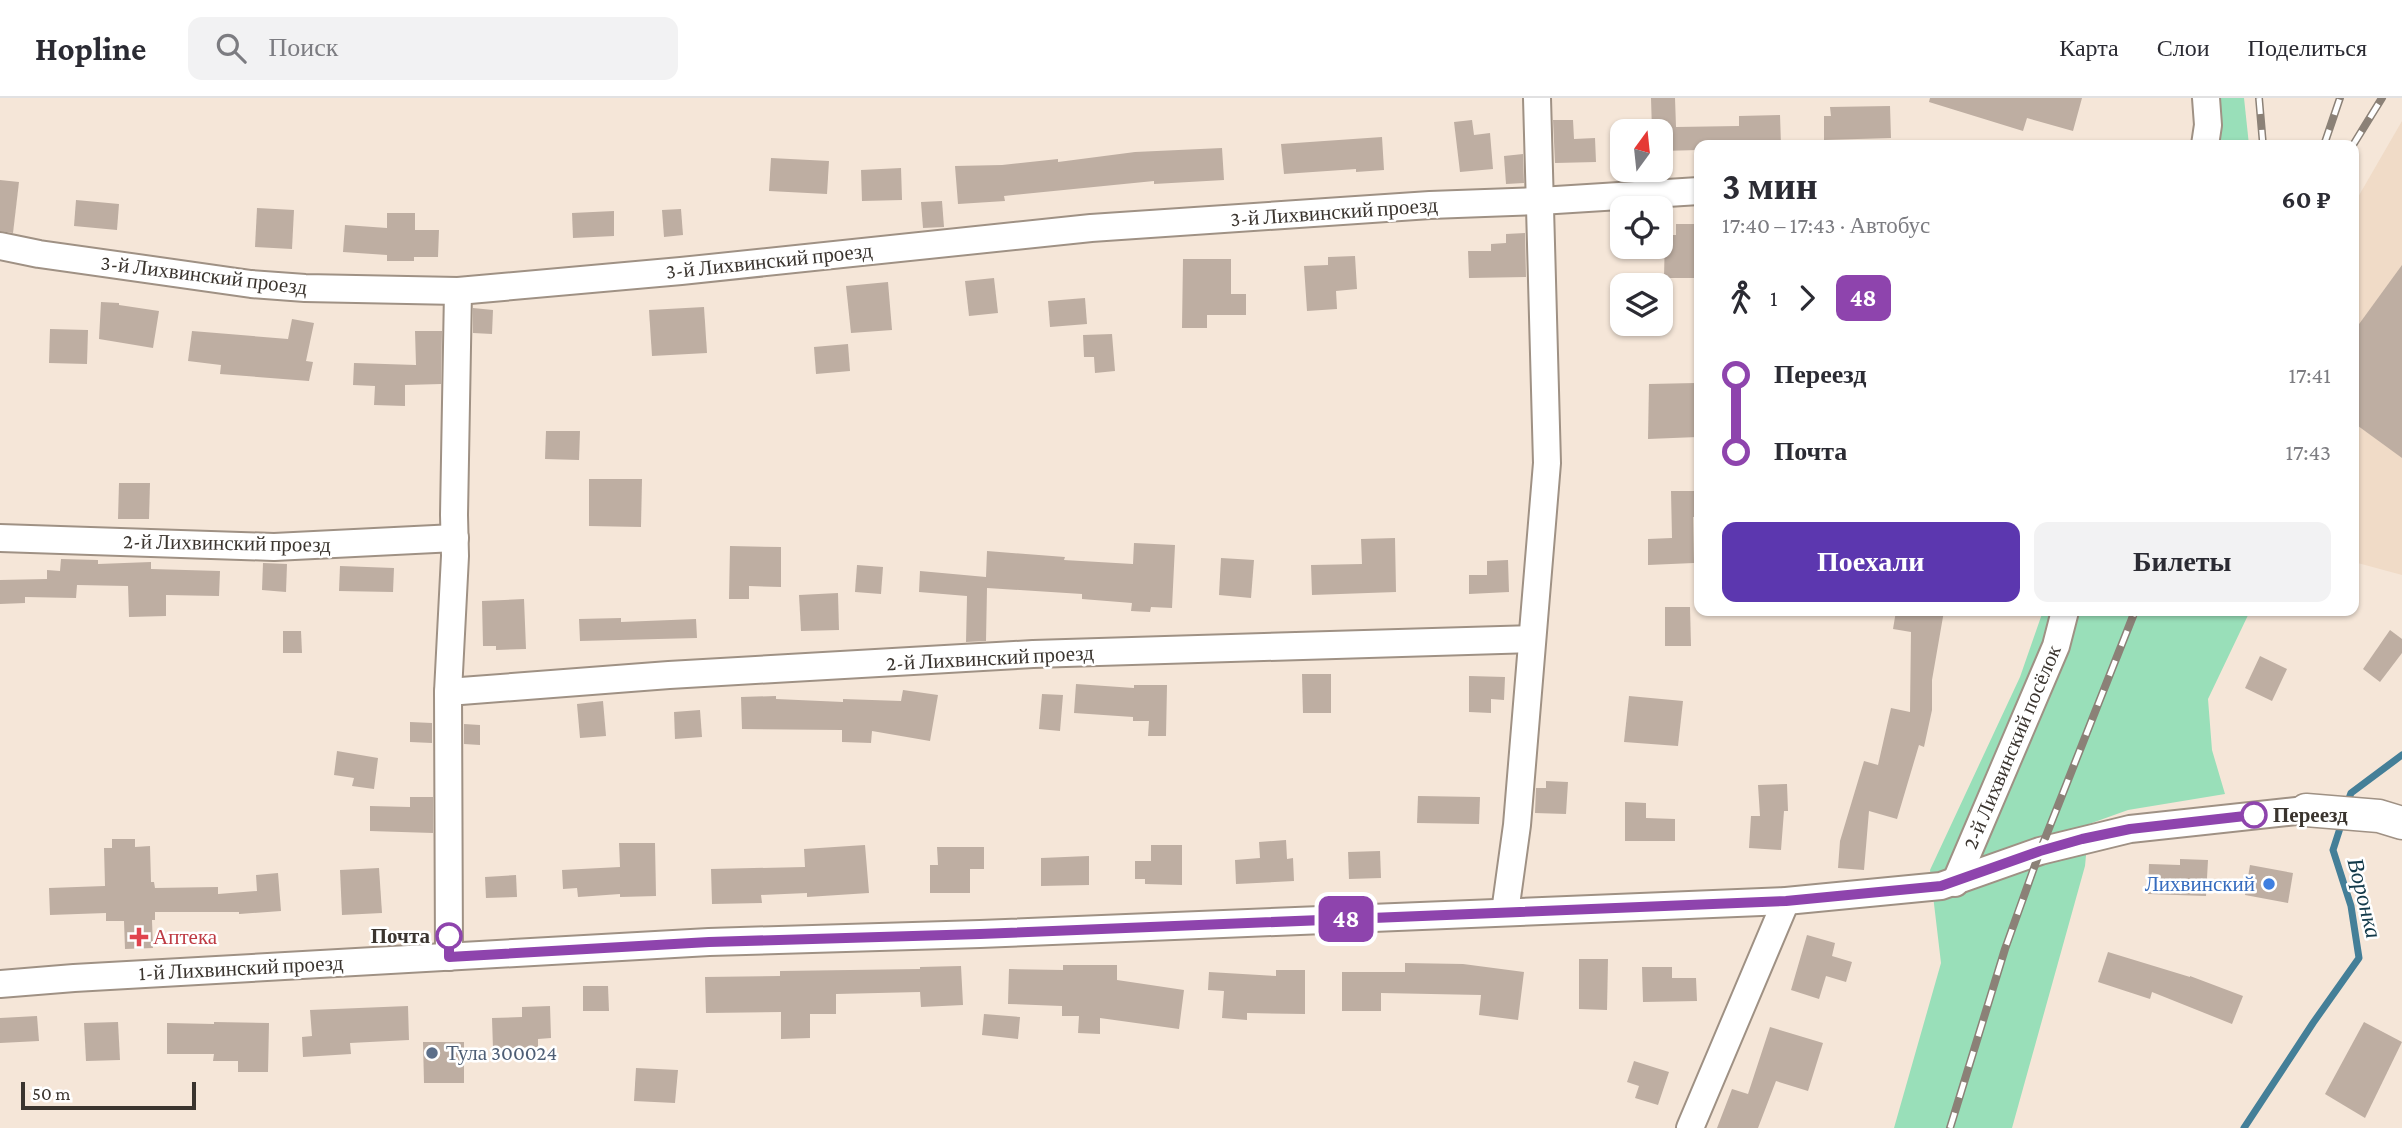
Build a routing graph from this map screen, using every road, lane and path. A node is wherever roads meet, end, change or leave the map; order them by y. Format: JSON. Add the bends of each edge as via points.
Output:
{"nodes":[{"id":1,"x":1537,"y":98,"type":"edge"},
{"id":2,"x":2206,"y":98,"type":"edge"},
{"id":3,"x":2206,"y":140,"type":"edge"},
{"id":4,"x":1694,"y":191,"type":"edge"},
{"id":5,"x":1540,"y":201,"type":"junction"},
{"id":6,"x":0,"y":246,"type":"edge"},
{"id":7,"x":458,"y":291,"type":"junction"},
{"id":8,"x":0,"y":538,"type":"edge"},
{"id":9,"x":455,"y":538,"type":"junction"},
{"id":10,"x":2064,"y":616,"type":"edge"},
{"id":11,"x":1532,"y":639,"type":"junction"},
{"id":12,"x":448,"y":692,"type":"junction"},
{"id":13,"x":2306,"y":810,"type":"joint"},
{"id":14,"x":2391,"y":820,"type":"edge"},
{"id":15,"x":1955,"y":883,"type":"junction"},
{"id":16,"x":1786,"y":901,"type":"junction"},
{"id":17,"x":1505,"y":912,"type":"junction"},
{"id":18,"x":449,"y":957,"type":"junction"},
{"id":19,"x":0,"y":984,"type":"edge"},
{"id":20,"x":1690,"y":1128,"type":"edge"}],
"edges":[{"from":1,"to":5,"type":"street"},
{"from":2,"to":3,"type":"street"},
{"from":4,"to":5,"type":"street","name":"3-й Лихвинский проезд"},
{"from":5,"to":7,"type":"street","name":"3-й Лихвинский проезд","via":[[1091,228]]},
{"from":5,"to":11,"type":"street","via":[[1547,463]]},
{"from":6,"to":7,"type":"street","name":"3-й Лихвинский проезд","via":[[251,284]]},
{"from":7,"to":9,"type":"street"},
{"from":8,"to":9,"type":"street","name":"2-й Лихвинский проезд","via":[[274,547]]},
{"from":9,"to":12,"type":"street"},
{"from":10,"to":15,"type":"street","name":"2-й Лихвинский посёлок","via":[[2056,646]]},
{"from":11,"to":12,"type":"street","name":"2-й Лихвинский проезд","via":[[1033,654]]},
{"from":11,"to":17,"type":"street"},
{"from":12,"to":18,"type":"street"},
{"from":13,"to":14,"type":"street","name":"1-й Лихвинский проезд"},
{"from":13,"to":15,"type":"street","name":"1-й Лихвинский проезд","via":[[2111,832],[2040,851]]},
{"from":15,"to":16,"type":"street","name":"1-й Лихвинский проезд"},
{"from":16,"to":17,"type":"street","name":"1-й Лихвинский проезд"},
{"from":16,"to":20,"type":"street"},
{"from":17,"to":18,"type":"street","name":"1-й Лихвинский проезд","via":[[709,942]]},
{"from":18,"to":19,"type":"street","name":"1-й Лихвинский проезд"}]}
